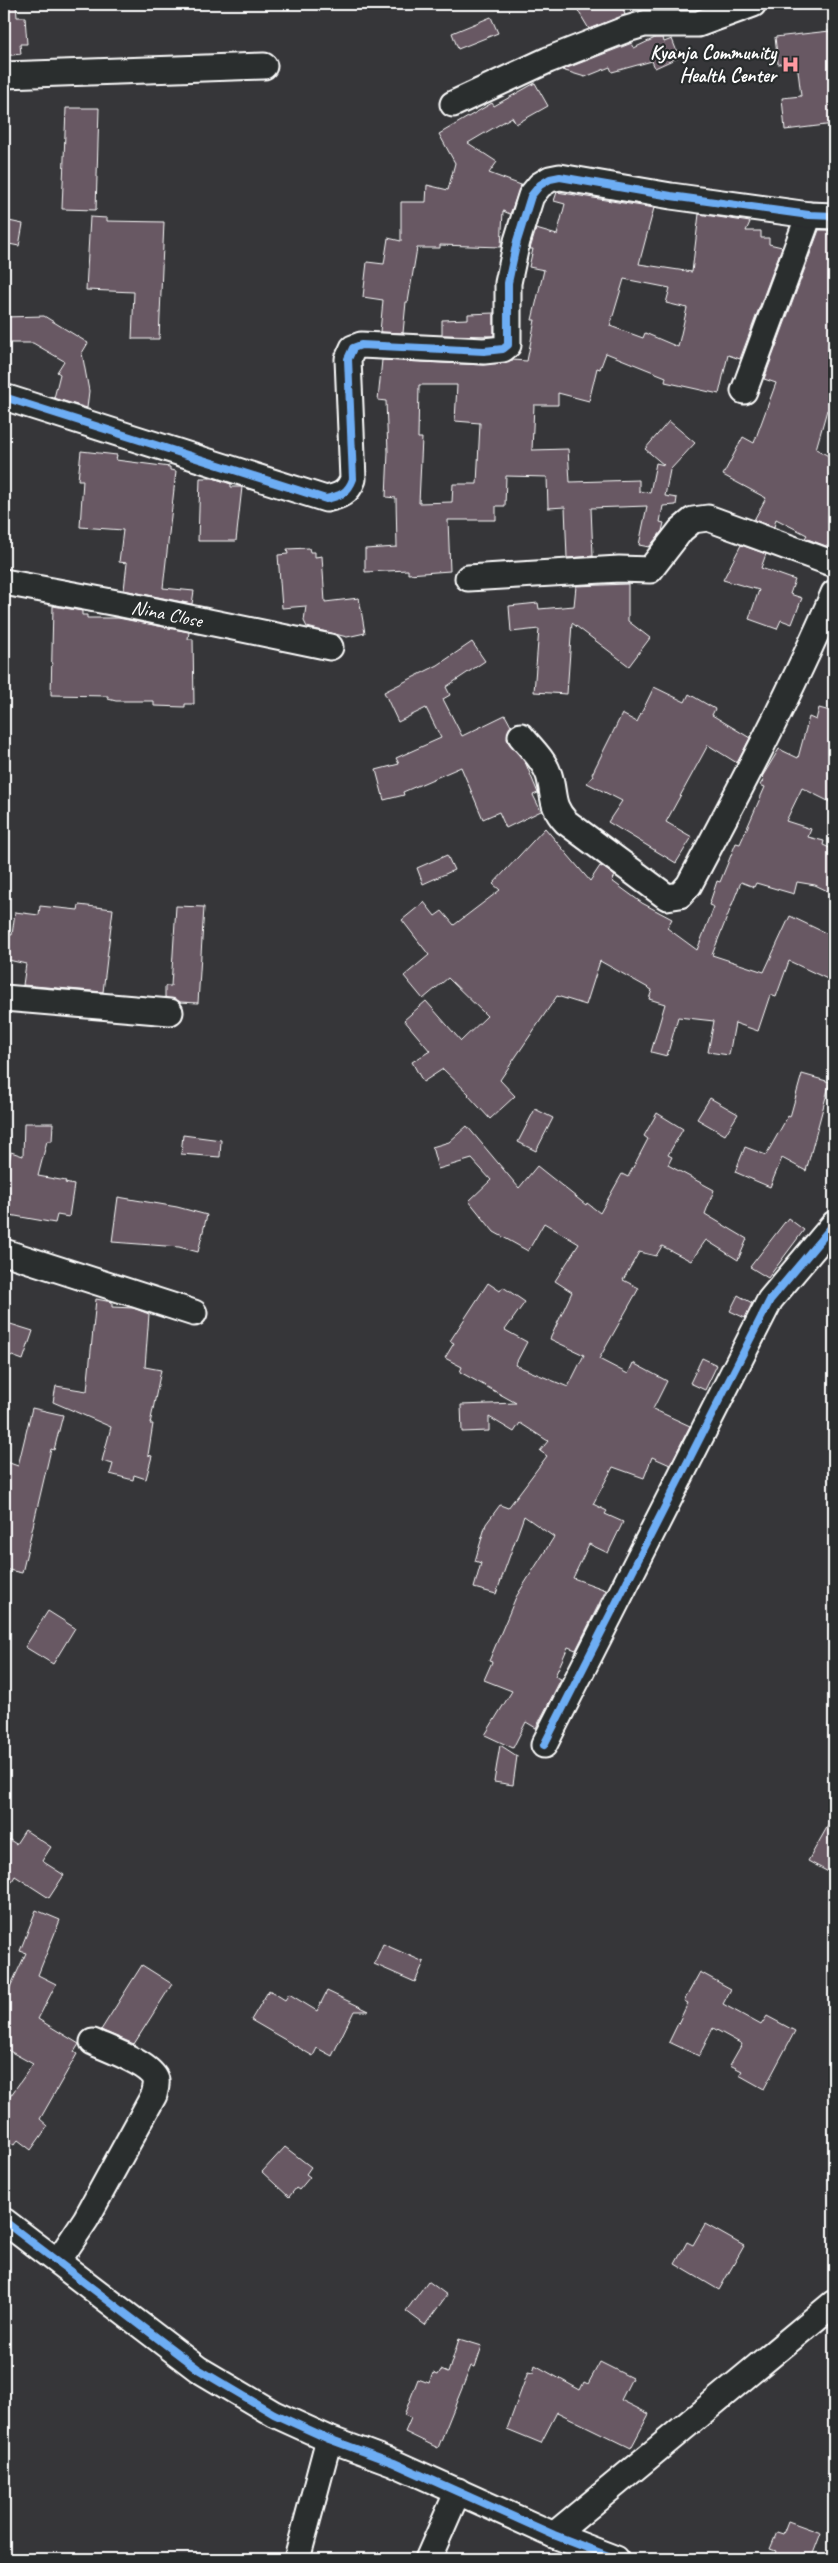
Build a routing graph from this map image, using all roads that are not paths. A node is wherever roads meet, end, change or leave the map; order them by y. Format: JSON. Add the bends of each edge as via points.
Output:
{"nodes":[{"id":1,"x":753,"y":4,"type":"edge"},
{"id":2,"x":264,"y":66,"type":"dead end"},
{"id":3,"x":4,"y":75,"type":"edge"},
{"id":4,"x":453,"y":104,"type":"dead end"},
{"id":5,"x":809,"y":215,"type":"junction"},
{"id":6,"x":834,"y":216,"type":"edge"},
{"id":7,"x":744,"y":391,"type":"dead end"},
{"id":8,"x":4,"y":397,"type":"edge"},
{"id":9,"x":834,"y":564,"type":"edge"},
{"id":10,"x":468,"y":578,"type":"dead end"},
{"id":11,"x":4,"y":582,"type":"edge"},
{"id":12,"x":834,"y":593,"type":"edge"},
{"id":13,"x":330,"y":647,"type":"dead end"},
{"id":14,"x":521,"y":736,"type":"dead end"},
{"id":15,"x":4,"y":998,"type":"edge"},
{"id":16,"x":170,"y":1012,"type":"dead end"},
{"id":17,"x":834,"y":1224,"type":"edge"},
{"id":18,"x":4,"y":1252,"type":"edge"},
{"id":19,"x":194,"y":1313,"type":"dead end"},
{"id":20,"x":544,"y":1745,"type":"dead end"},
{"id":21,"x":93,"y":2042,"type":"dead end"},
{"id":22,"x":4,"y":2221,"type":"edge"},
{"id":23,"x":58,"y":2261,"type":"junction"},
{"id":24,"x":834,"y":2303,"type":"edge"},
{"id":25,"x":329,"y":2439,"type":"junction"},
{"id":26,"x":458,"y":2490,"type":"junction"},
{"id":27,"x":554,"y":2534,"type":"junction"},
{"id":28,"x":297,"y":2559,"type":"edge"},
{"id":29,"x":428,"y":2559,"type":"edge"},
{"id":30,"x":616,"y":2559,"type":"edge"}],
"edges":[{"from":1,"to":4,"type":"street","via":[[698,24],[644,24],[627,29],[548,60]]},
{"from":2,"to":3,"type":"street"},
{"from":5,"to":6,"type":"street"},
{"from":5,"to":7,"type":"street"},
{"from":5,"to":8,"type":"street","via":[[560,177],[540,185],[531,196],[508,283],[508,345],[503,349],[484,351],[361,344],[353,348],[348,359],[353,479],[349,489],[339,497],[326,499]]},
{"from":9,"to":10,"type":"street","via":[[708,518],[693,520],[680,530],[650,570]]},
{"from":11,"to":13,"type":"street","name":"Nina Close"},
{"from":12,"to":14,"type":"street","via":[[814,641],[751,767],[689,885],[680,895],[667,896],[566,822],[553,804],[548,773]]},
{"from":15,"to":16,"type":"street"},
{"from":17,"to":20,"type":"street","via":[[770,1300]]},
{"from":18,"to":19,"type":"street"},
{"from":21,"to":23,"type":"street","via":[[148,2069],[156,2080],[156,2086],[86,2219]]},
{"from":22,"to":23,"type":"street"},
{"from":23,"to":25,"type":"street","via":[[198,2369],[274,2414]]},
{"from":24,"to":27,"type":"street"},
{"from":25,"to":26,"type":"street"},
{"from":25,"to":28,"type":"street"},
{"from":26,"to":27,"type":"street"},
{"from":26,"to":29,"type":"street"},
{"from":27,"to":30,"type":"street"}]}
